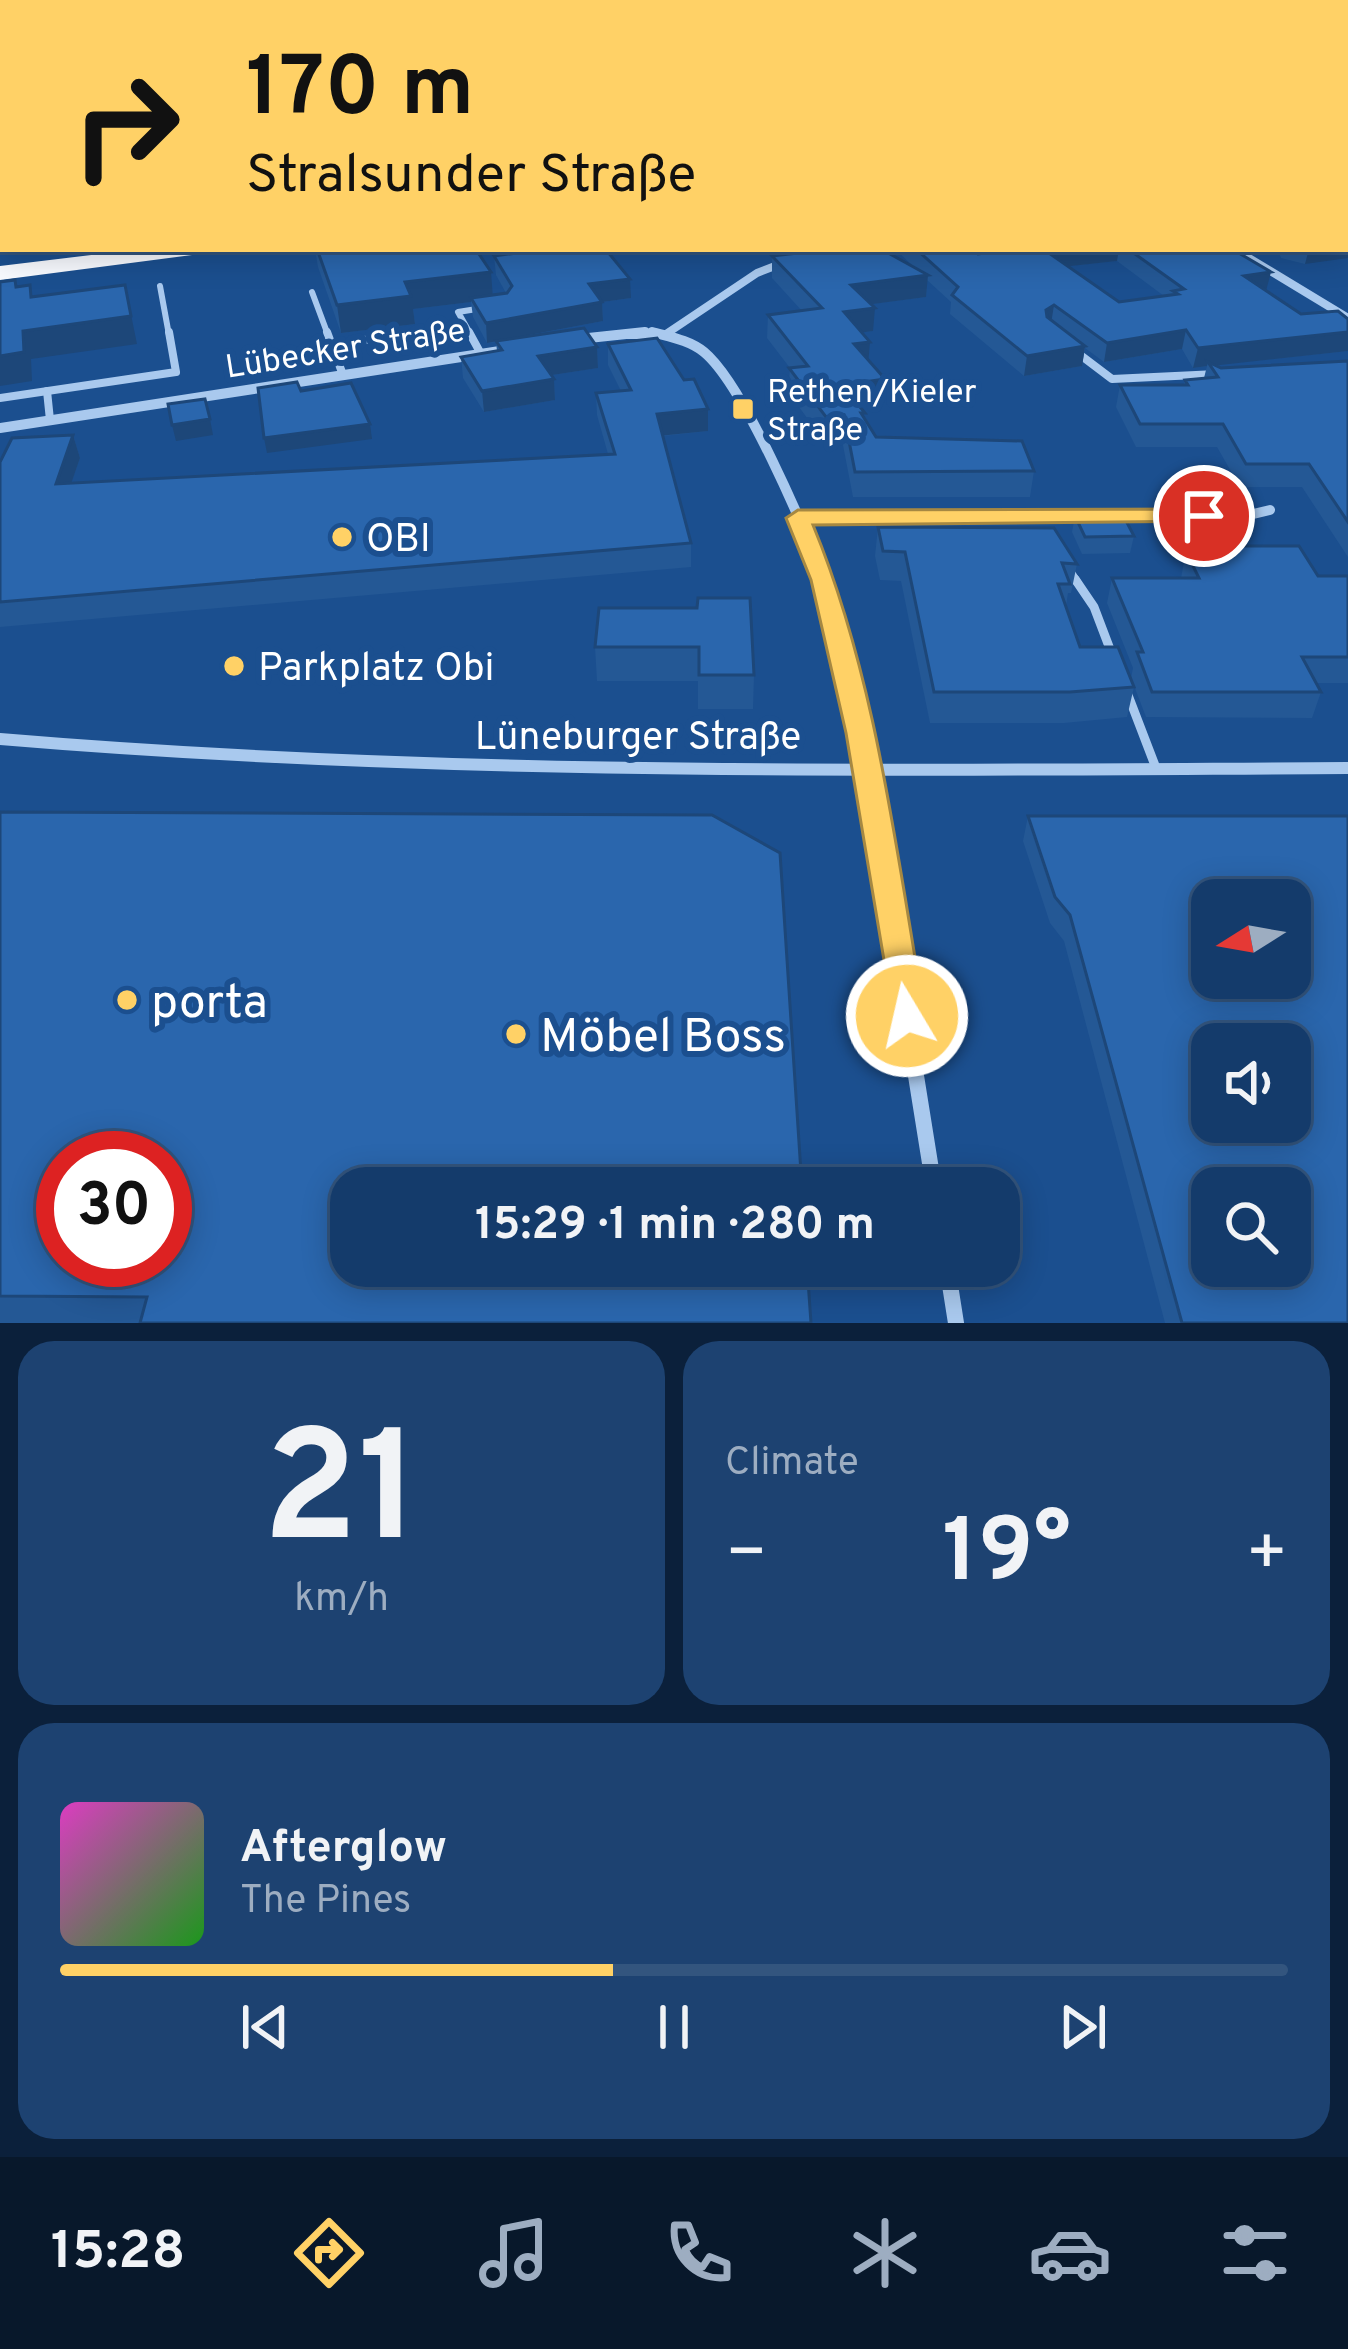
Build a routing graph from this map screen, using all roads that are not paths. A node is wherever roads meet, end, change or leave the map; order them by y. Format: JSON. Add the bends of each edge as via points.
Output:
{"nodes":[{"id":1,"x":806,"y":252,"type":"edge"},
{"id":2,"x":1239,"y":252,"type":"edge"},
{"id":3,"x":122,"y":253,"type":"edge"},
{"id":4,"x":0,"y":264,"type":"edge"},
{"id":5,"x":0,"y":276,"type":"edge"},
{"id":6,"x":160,"y":286,"type":"dead end"},
{"id":7,"x":312,"y":292,"type":"dead end"},
{"id":8,"x":490,"y":307,"type":"edge"},
{"id":9,"x":1348,"y":317,"type":"edge"},
{"id":10,"x":426,"y":331,"type":"dead end"},
{"id":11,"x":666,"y":334,"type":"junction"},
{"id":12,"x":566,"y":341,"type":"edge"},
{"id":13,"x":1065,"y":344,"type":"edge"},
{"id":14,"x":332,"y":345,"type":"junction"},
{"id":15,"x":524,"y":347,"type":"edge"},
{"id":16,"x":482,"y":354,"type":"junction"},
{"id":17,"x":343,"y":375,"type":"junction"},
{"id":18,"x":1215,"y":382,"type":"edge"},
{"id":19,"x":47,"y":391,"type":"junction"},
{"id":20,"x":0,"y":398,"type":"edge"},
{"id":21,"x":50,"y":420,"type":"junction"},
{"id":22,"x":0,"y":428,"type":"edge"},
{"id":23,"x":1270,"y":510,"type":"dead end"},
{"id":24,"x":1041,"y":517,"type":"junction"},
{"id":25,"x":798,"y":518,"type":"junction"},
{"id":26,"x":1047,"y":531,"type":"edge"},
{"id":27,"x":1058,"y":558,"type":"edge"},
{"id":28,"x":1118,"y":669,"type":"edge"},
{"id":29,"x":1125,"y":689,"type":"edge"},
{"id":30,"x":0,"y":739,"type":"edge"},
{"id":31,"x":868,"y":768,"type":"junction"},
{"id":32,"x":1156,"y":768,"type":"junction"},
{"id":33,"x":1348,"y":768,"type":"edge"},
{"id":34,"x":931,"y":1167,"type":"edge"},
{"id":35,"x":950,"y":1287,"type":"edge"},
{"id":36,"x":956,"y":1323,"type":"edge"}],
"edges":[{"from":1,"to":11,"type":"street","via":[[753,272]]},
{"from":2,"to":9,"type":"street"},
{"from":3,"to":4,"type":"highway"},
{"from":3,"to":5,"type":"highway"},
{"from":6,"to":19,"type":"lane","via":[[176,372]]},
{"from":7,"to":14,"type":"lane"},
{"from":8,"to":16,"type":"lane","via":[[458,312]]},
{"from":10,"to":14,"type":"lane"},
{"from":11,"to":12,"type":"street"},
{"from":11,"to":25,"type":"street","via":[[705,353],[731,386]]},
{"from":13,"to":18,"type":"lane","via":[[1112,379],[1238,376]]},
{"from":14,"to":17,"type":"lane"},
{"from":15,"to":16,"type":"street","name":"Lübecker Straße"},
{"from":16,"to":17,"type":"street","name":"Lübecker Straße"},
{"from":17,"to":21,"type":"street","name":"Lübecker Straße"},
{"from":19,"to":20,"type":"lane"},
{"from":19,"to":21,"type":"lane"},
{"from":21,"to":22,"type":"street","name":"Lübecker Straße"},
{"from":23,"to":24,"type":"street"},
{"from":24,"to":25,"type":"street"},
{"from":24,"to":26,"type":"lane"},
{"from":25,"to":31,"type":"street","via":[[824,580]]},
{"from":27,"to":28,"type":"lane","via":[[1094,607]]},
{"from":29,"to":32,"type":"lane"},
{"from":30,"to":31,"type":"street","name":"Lüneburger Straße","via":[[406,767]]},
{"from":31,"to":32,"type":"street","name":"Lüneburger Straße"},
{"from":31,"to":34,"type":"street"},
{"from":32,"to":33,"type":"street","name":"Lüneburger Straße"},
{"from":35,"to":36,"type":"street"}]}
